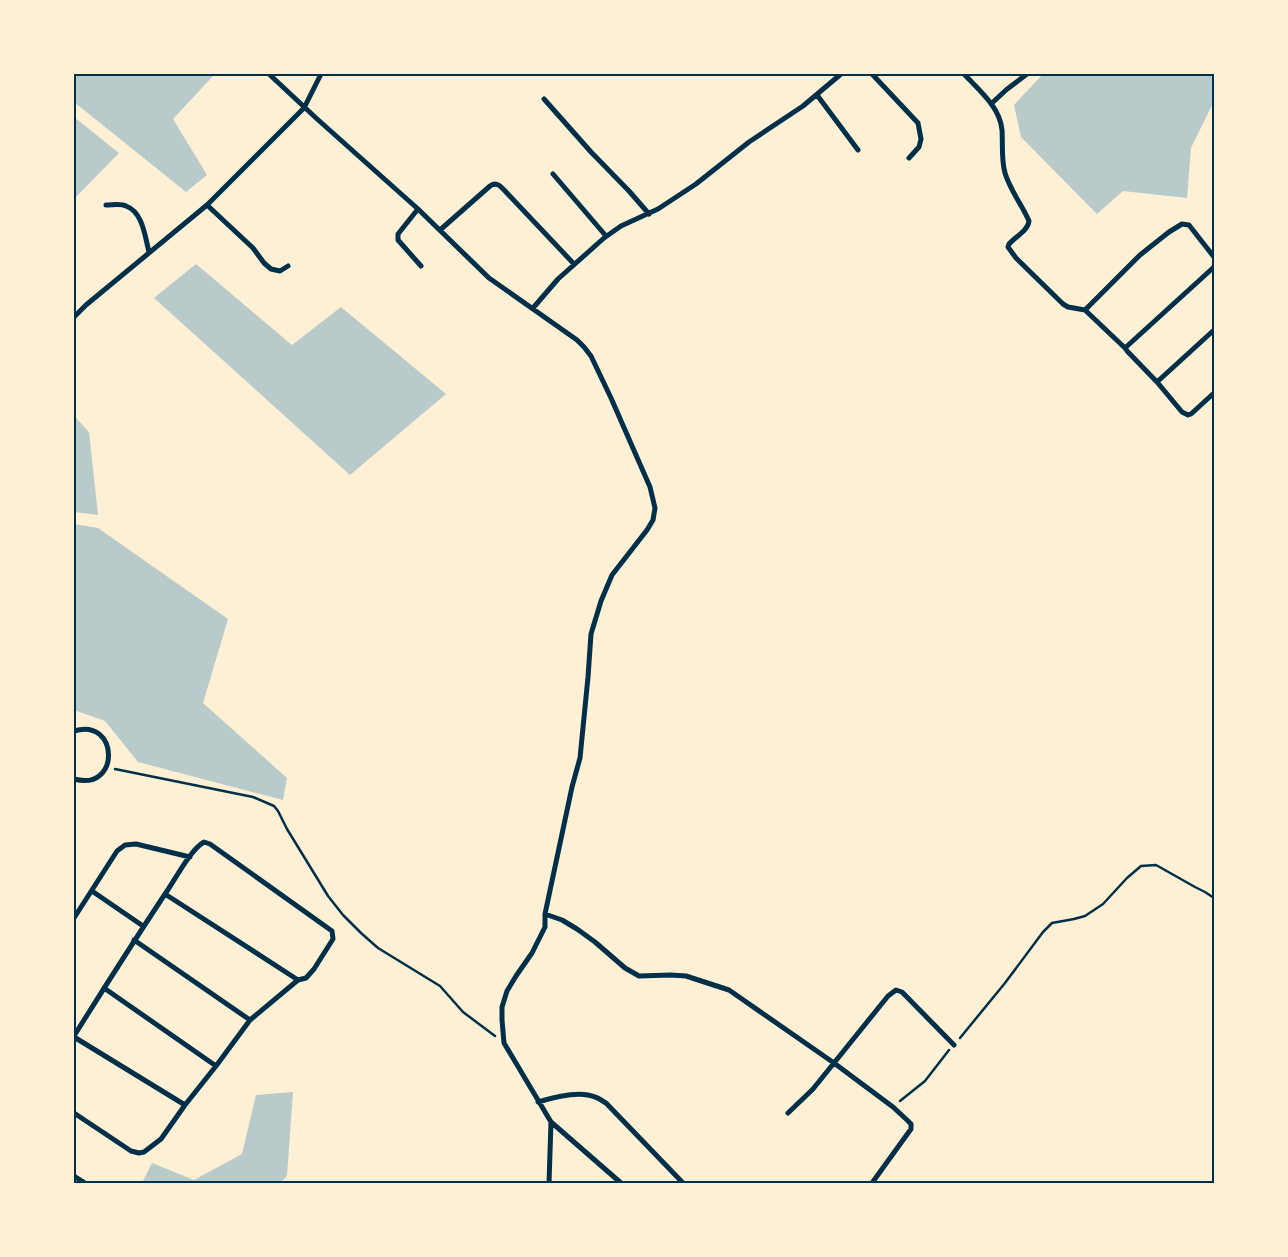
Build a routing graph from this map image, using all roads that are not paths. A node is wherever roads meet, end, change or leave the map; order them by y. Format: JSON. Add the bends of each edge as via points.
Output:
{"nodes":[{"id":1,"x":269,"y":74,"type":"edge"},
{"id":2,"x":321,"y":74,"type":"edge"},
{"id":3,"x":841,"y":74,"type":"edge"},
{"id":4,"x":872,"y":74,"type":"edge"},
{"id":5,"x":964,"y":74,"type":"edge"},
{"id":6,"x":1027,"y":74,"type":"edge"},
{"id":7,"x":817,"y":95,"type":"junction"},
{"id":8,"x":544,"y":100,"type":"dead end"},
{"id":9,"x":991,"y":104,"type":"junction"},
{"id":10,"x":304,"y":108,"type":"junction"},
{"id":11,"x":858,"y":150,"type":"dead end"},
{"id":12,"x":909,"y":158,"type":"dead end"},
{"id":13,"x":553,"y":174,"type":"dead end"},
{"id":14,"x":106,"y":205,"type":"dead end"},
{"id":15,"x":207,"y":205,"type":"junction"},
{"id":16,"x":418,"y":210,"type":"junction"},
{"id":17,"x":648,"y":214,"type":"junction"},
{"id":18,"x":440,"y":230,"type":"junction"},
{"id":19,"x":606,"y":236,"type":"junction"},
{"id":20,"x":150,"y":252,"type":"junction"},
{"id":21,"x":1214,"y":257,"type":"edge"},
{"id":22,"x":574,"y":264,"type":"junction"},
{"id":23,"x":288,"y":266,"type":"dead end"},
{"id":24,"x":421,"y":266,"type":"dead end"},
{"id":25,"x":1214,"y":267,"type":"edge"},
{"id":26,"x":533,"y":308,"type":"junction"},
{"id":27,"x":1085,"y":310,"type":"junction"},
{"id":28,"x":74,"y":317,"type":"edge"},
{"id":29,"x":1214,"y":330,"type":"edge"},
{"id":30,"x":1125,"y":348,"type":"junction"},
{"id":31,"x":1157,"y":382,"type":"junction"},
{"id":32,"x":1214,"y":393,"type":"edge"},
{"id":33,"x":74,"y":730,"type":"edge"},
{"id":34,"x":76,"y":779,"type":"edge"},
{"id":35,"x":74,"y":786,"type":"edge"},
{"id":36,"x":190,"y":857,"type":"junction"},
{"id":37,"x":92,"y":891,"type":"junction"},
{"id":38,"x":165,"y":894,"type":"junction"},
{"id":39,"x":545,"y":914,"type":"junction"},
{"id":40,"x":74,"y":918,"type":"edge"},
{"id":41,"x":143,"y":926,"type":"junction"},
{"id":42,"x":134,"y":940,"type":"junction"},
{"id":43,"x":298,"y":980,"type":"junction"},
{"id":44,"x":104,"y":988,"type":"junction"},
{"id":45,"x":250,"y":1020,"type":"junction"},
{"id":46,"x":74,"y":1036,"type":"edge"},
{"id":47,"x":954,"y":1045,"type":"road end"},
{"id":48,"x":834,"y":1063,"type":"junction"},
{"id":49,"x":216,"y":1066,"type":"junction"},
{"id":50,"x":538,"y":1102,"type":"junction"},
{"id":51,"x":185,"y":1105,"type":"junction"},
{"id":52,"x":788,"y":1113,"type":"dead end"},
{"id":53,"x":74,"y":1114,"type":"edge"},
{"id":54,"x":550,"y":1122,"type":"junction"},
{"id":55,"x":74,"y":1176,"type":"edge"},
{"id":56,"x":85,"y":1183,"type":"edge"},
{"id":57,"x":549,"y":1183,"type":"edge"},
{"id":58,"x":621,"y":1183,"type":"edge"},
{"id":59,"x":683,"y":1183,"type":"edge"},
{"id":60,"x":872,"y":1183,"type":"edge"}],
"edges":[{"from":1,"to":10,"type":"street"},
{"from":2,"to":10,"type":"street"},
{"from":3,"to":7,"type":"street"},
{"from":4,"to":12,"type":"street","via":[[918,122],[921,139]]},
{"from":5,"to":9,"type":"street"},
{"from":6,"to":9,"type":"street"},
{"from":7,"to":11,"type":"street"},
{"from":7,"to":17,"type":"street","via":[[696,184]]},
{"from":8,"to":17,"type":"street"},
{"from":9,"to":27,"type":"street","via":[[1002,128],[1003,161],[1008,182],[1029,221],[1029,225],[1008,247],[1063,304]]},
{"from":10,"to":15,"type":"street"},
{"from":10,"to":16,"type":"street"},
{"from":13,"to":19,"type":"street"},
{"from":14,"to":20,"type":"street","via":[[125,205],[134,210],[140,218]]},
{"from":15,"to":20,"type":"street"},
{"from":15,"to":23,"type":"street","via":[[253,248],[271,270],[280,272]]},
{"from":16,"to":18,"type":"street"},
{"from":16,"to":24,"type":"street","via":[[398,234],[398,240]]},
{"from":17,"to":19,"type":"street"},
{"from":18,"to":22,"type":"street","via":[[495,184]]},
{"from":18,"to":26,"type":"street","via":[[489,278]]},
{"from":19,"to":22,"type":"street"},
{"from":20,"to":28,"type":"street"},
{"from":21,"to":27,"type":"street","via":[[1189,225],[1182,224],[1140,255]]},
{"from":22,"to":26,"type":"street"},
{"from":25,"to":30,"type":"street"},
{"from":26,"to":39,"type":"street","via":[[577,340],[591,356],[650,487],[654,508],[653,520],[647,530],[612,574],[591,634],[580,758]]},
{"from":27,"to":30,"type":"street"},
{"from":29,"to":31,"type":"street"},
{"from":30,"to":31,"type":"street"},
{"from":31,"to":32,"type":"street","via":[[1177,408],[1188,415]]},
{"from":33,"to":34,"type":"street","via":[[93,730],[104,739],[109,751],[106,768],[99,775],[94,779]]},
{"from":34,"to":35,"type":"street"},
{"from":36,"to":37,"type":"street","via":[[136,844],[125,845],[117,851]]},
{"from":36,"to":38,"type":"street"},
{"from":36,"to":43,"type":"street","via":[[198,845],[210,844],[332,931],[333,939],[314,969],[306,978]]},
{"from":37,"to":40,"type":"street"},
{"from":37,"to":41,"type":"street"},
{"from":38,"to":41,"type":"street"},
{"from":38,"to":43,"type":"street"},
{"from":39,"to":48,"type":"street","via":[[577,929],[639,976],[686,976],[729,990]]},
{"from":39,"to":50,"type":"street","via":[[545,927],[507,992],[502,1007],[504,1042]]},
{"from":41,"to":42,"type":"street"},
{"from":42,"to":44,"type":"street"},
{"from":42,"to":45,"type":"street"},
{"from":43,"to":45,"type":"street"},
{"from":44,"to":46,"type":"street"},
{"from":44,"to":49,"type":"street"},
{"from":45,"to":49,"type":"street"},
{"from":46,"to":51,"type":"street"},
{"from":47,"to":48,"type":"street","via":[[902,992],[896,990]]},
{"from":48,"to":52,"type":"street"},
{"from":48,"to":60,"type":"street","via":[[893,1107],[910,1124],[911,1129]]},
{"from":49,"to":51,"type":"street"},
{"from":50,"to":54,"type":"street"},
{"from":50,"to":59,"type":"street","via":[[560,1096],[595,1096],[606,1103]]},
{"from":51,"to":53,"type":"street","via":[[161,1139],[139,1153]]},
{"from":54,"to":57,"type":"street"},
{"from":54,"to":58,"type":"street"},
{"from":55,"to":56,"type":"street"}]}
